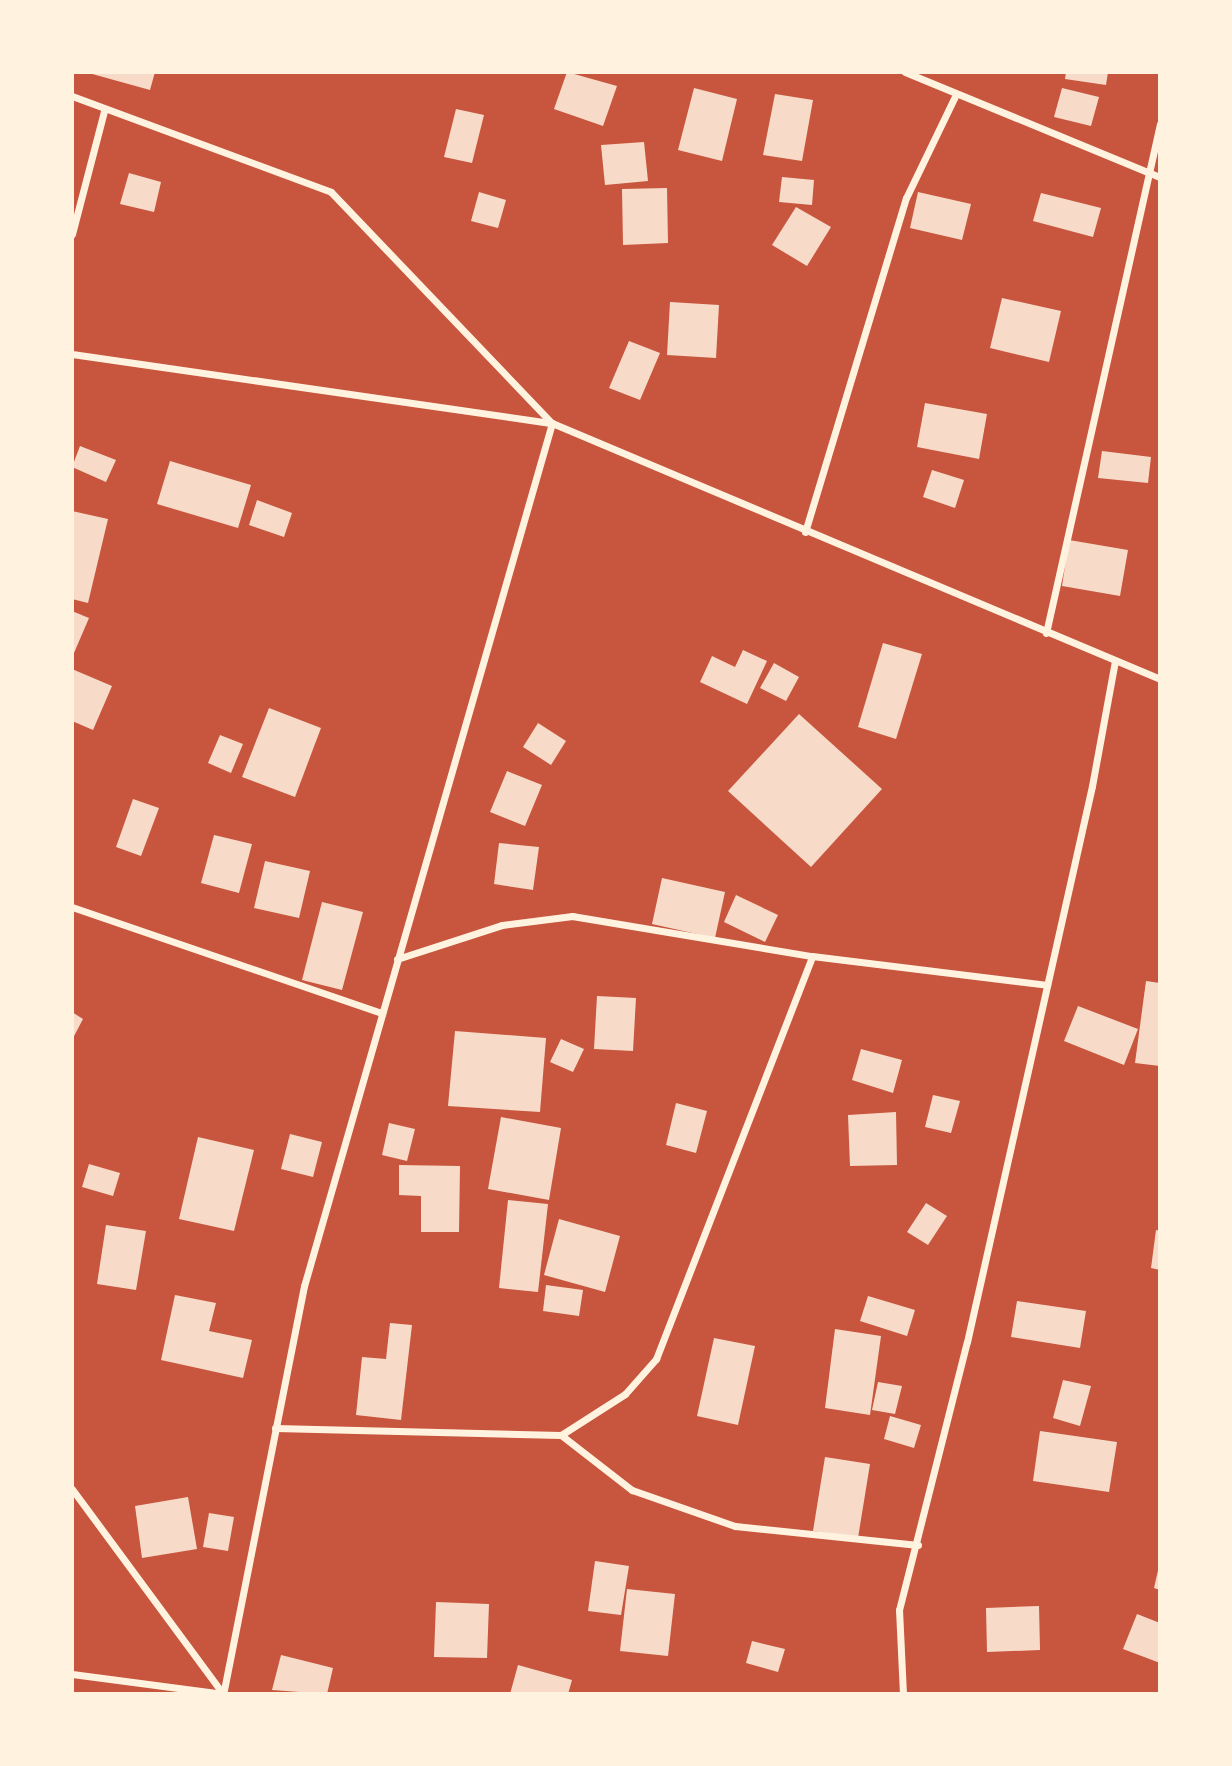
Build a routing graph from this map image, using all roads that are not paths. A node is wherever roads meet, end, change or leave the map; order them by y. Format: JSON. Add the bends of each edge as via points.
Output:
{"nodes":[{"id":1,"x":905,"y":72,"type":"edge"},
{"id":2,"x":72,"y":96,"type":"edge"},
{"id":3,"x":955,"y":96,"type":"junction"},
{"id":4,"x":104,"y":111,"type":"junction"},
{"id":5,"x":1160,"y":124,"type":"edge"},
{"id":6,"x":1150,"y":176,"type":"junction"},
{"id":7,"x":1160,"y":177,"type":"edge"},
{"id":8,"x":72,"y":234,"type":"edge"},
{"id":9,"x":72,"y":354,"type":"edge"},
{"id":10,"x":552,"y":423,"type":"junction"},
{"id":11,"x":805,"y":532,"type":"junction"},
{"id":12,"x":1046,"y":633,"type":"junction"},
{"id":13,"x":1115,"y":661,"type":"junction"},
{"id":14,"x":1160,"y":679,"type":"edge"},
{"id":15,"x":72,"y":907,"type":"edge"},
{"id":16,"x":812,"y":956,"type":"junction"},
{"id":17,"x":397,"y":959,"type":"junction"},
{"id":18,"x":1047,"y":985,"type":"junction"},
{"id":19,"x":382,"y":1013,"type":"junction"},
{"id":20,"x":275,"y":1428,"type":"junction"},
{"id":21,"x":561,"y":1435,"type":"junction"},
{"id":22,"x":72,"y":1489,"type":"edge"},
{"id":23,"x":918,"y":1545,"type":"junction"},
{"id":24,"x":72,"y":1674,"type":"edge"},
{"id":25,"x":224,"y":1694,"type":"edge"},
{"id":26,"x":903,"y":1694,"type":"edge"}],
"edges":[{"from":1,"to":3,"type":"street"},
{"from":2,"to":4,"type":"street"},
{"from":3,"to":6,"type":"street"},
{"from":3,"to":11,"type":"street","via":[[906,198]]},
{"from":4,"to":8,"type":"street"},
{"from":4,"to":10,"type":"street","via":[[331,192]]},
{"from":5,"to":6,"type":"street"},
{"from":6,"to":7,"type":"street"},
{"from":6,"to":12,"type":"street"},
{"from":9,"to":10,"type":"street"},
{"from":10,"to":11,"type":"street"},
{"from":10,"to":17,"type":"street"},
{"from":11,"to":12,"type":"street"},
{"from":12,"to":13,"type":"street"},
{"from":13,"to":14,"type":"street"},
{"from":13,"to":18,"type":"street"},
{"from":15,"to":19,"type":"street"},
{"from":16,"to":17,"type":"street","via":[[572,916],[502,925]]},
{"from":16,"to":18,"type":"street"},
{"from":16,"to":21,"type":"street","via":[[656,1359],[625,1394]]},
{"from":17,"to":19,"type":"street"},
{"from":18,"to":23,"type":"street"},
{"from":19,"to":20,"type":"street","via":[[304,1286]]},
{"from":20,"to":21,"type":"street"},
{"from":20,"to":25,"type":"street"},
{"from":21,"to":23,"type":"street","via":[[632,1490],[735,1526]]},
{"from":22,"to":25,"type":"street"},
{"from":23,"to":26,"type":"street","via":[[898,1610]]},
{"from":24,"to":25,"type":"street"}]}
